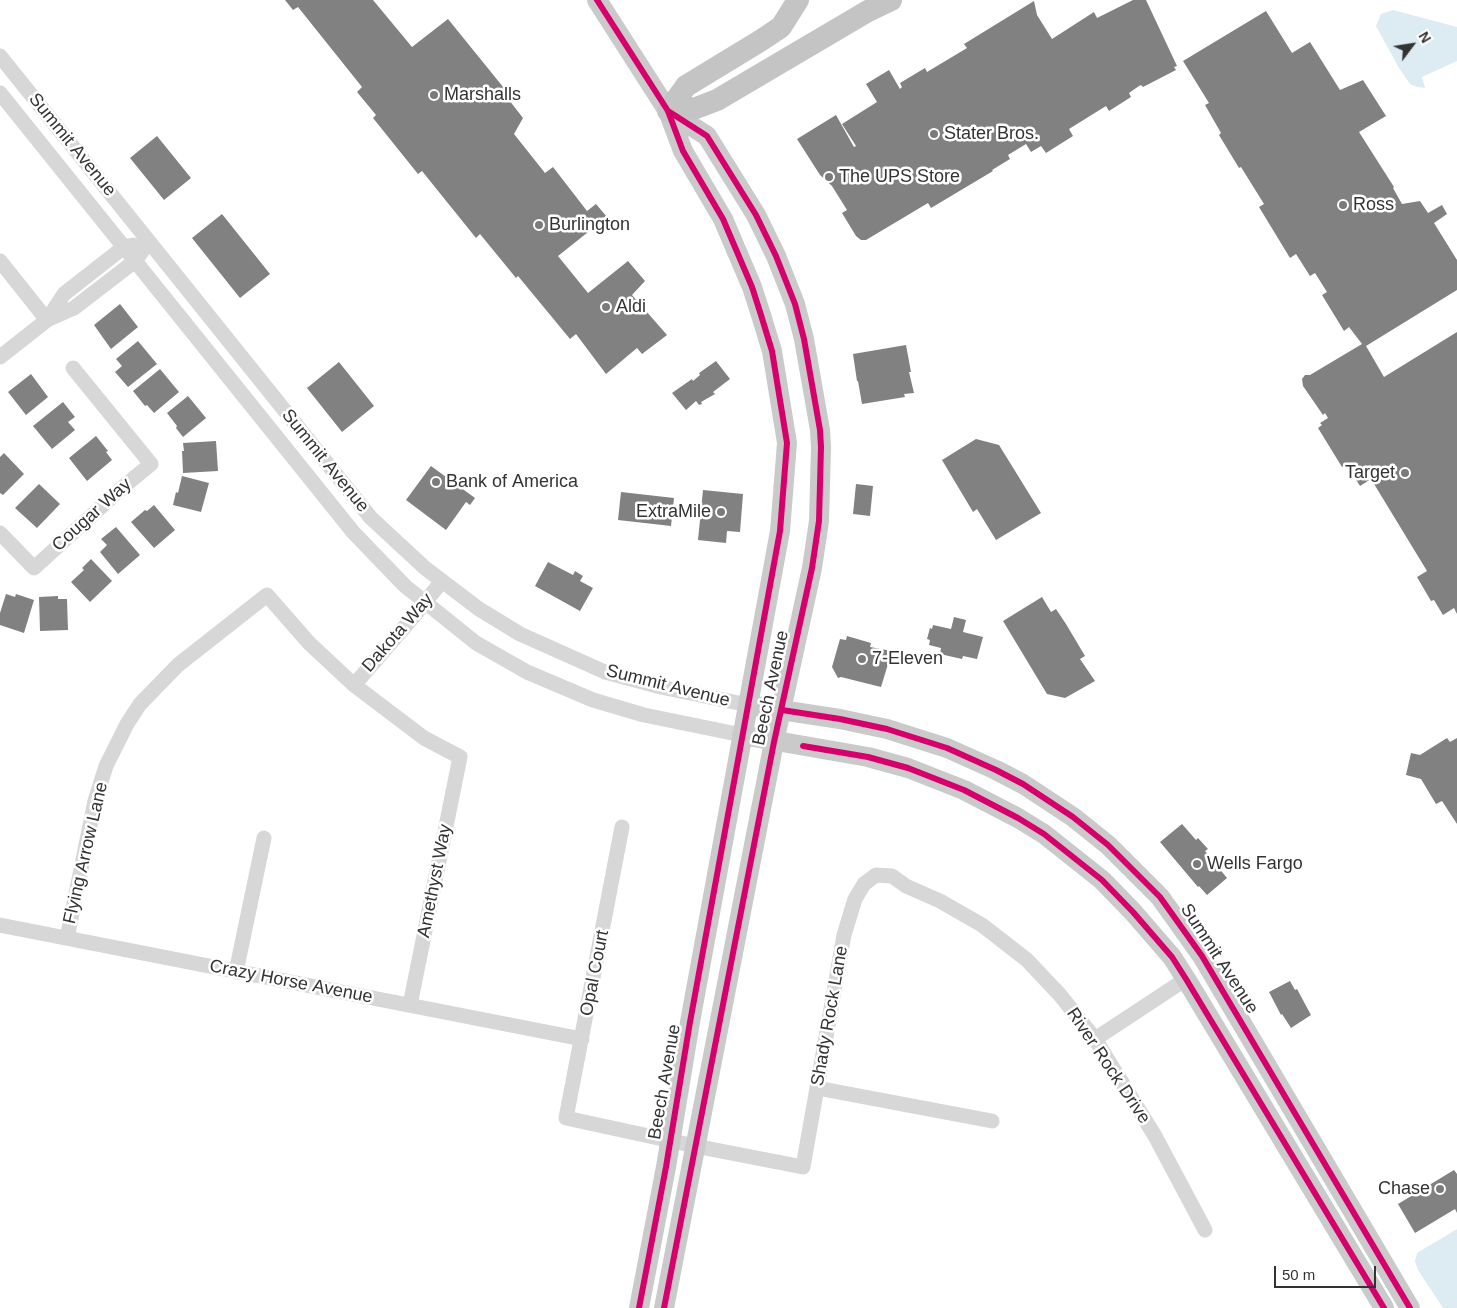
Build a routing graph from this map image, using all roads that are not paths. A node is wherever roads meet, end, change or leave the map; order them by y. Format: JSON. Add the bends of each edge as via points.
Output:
{"nodes":[{"id":1,"x":597,"y":0,"type":"edge"},
{"id":2,"x":798,"y":0,"type":"edge"},
{"id":3,"x":891,"y":0,"type":"edge"},
{"id":4,"x":0,"y":56,"type":"edge"},
{"id":5,"x":0,"y":93,"type":"edge"},
{"id":6,"x":668,"y":111,"type":"junction"},
{"id":7,"x":150,"y":242,"type":"junction"},
{"id":8,"x":124,"y":247,"type":"junction"},
{"id":9,"x":0,"y":261,"type":"edge"},
{"id":10,"x":135,"y":261,"type":"junction"},
{"id":11,"x":47,"y":320,"type":"junction"},
{"id":12,"x":0,"y":357,"type":"edge"},
{"id":13,"x":73,"y":368,"type":"dead end"},
{"id":14,"x":0,"y":533,"type":"edge"},
{"id":15,"x":442,"y":581,"type":"junction"},
{"id":16,"x":425,"y":603,"type":"junction"},
{"id":17,"x":354,"y":685,"type":"junction"},
{"id":18,"x":748,"y":705,"type":"junction"},
{"id":19,"x":782,"y":710,"type":"junction"},
{"id":20,"x":742,"y":735,"type":"junction"},
{"id":21,"x":774,"y":742,"type":"junction"},
{"id":22,"x":622,"y":827,"type":"dead end"},
{"id":23,"x":264,"y":838,"type":"dead end"},
{"id":24,"x":876,"y":875,"type":"joint"},
{"id":25,"x":0,"y":925,"type":"edge"},
{"id":26,"x":67,"y":938,"type":"junction"},
{"id":27,"x":236,"y":972,"type":"junction"},
{"id":28,"x":1186,"y":979,"type":"junction"},
{"id":29,"x":410,"y":1005,"type":"junction"},
{"id":30,"x":582,"y":1039,"type":"junction"},
{"id":31,"x":1095,"y":1039,"type":"junction"},
{"id":32,"x":817,"y":1088,"type":"junction"},
{"id":33,"x":992,"y":1121,"type":"dead end"},
{"id":34,"x":670,"y":1141,"type":"junction"},
{"id":35,"x":695,"y":1146,"type":"junction"},
{"id":36,"x":1205,"y":1230,"type":"dead end"},
{"id":37,"x":639,"y":1308,"type":"edge"},
{"id":38,"x":664,"y":1308,"type":"edge"},
{"id":39,"x":1384,"y":1308,"type":"edge"},
{"id":40,"x":1410,"y":1308,"type":"edge"}],
"edges":[{"from":1,"to":6,"type":"main road","name":"Beech Avenue"},
{"from":2,"to":6,"type":"highway","via":[[781,27],[686,86]]},
{"from":3,"to":6,"type":"highway","via":[[717,100],[696,108]]},
{"from":4,"to":7,"type":"street","name":"Summit Avenue"},
{"from":5,"to":8,"type":"street","name":"Summit Avenue"},
{"from":6,"to":18,"type":"main road","name":"Beech Avenue","via":[[683,151],[723,219],[752,287],[772,352],[787,443],[780,531]]},
{"from":6,"to":19,"type":"main road","name":"Beech Avenue","via":[[707,136],[756,215],[795,304],[804,339],[820,430],[819,520]]},
{"from":7,"to":8,"type":"street"},
{"from":7,"to":10,"type":"street"},
{"from":7,"to":15,"type":"street","name":"Summit Avenue","via":[[371,518]]},
{"from":8,"to":10,"type":"street","name":"Summit Avenue"},
{"from":8,"to":11,"type":"street","via":[[64,294]]},
{"from":9,"to":11,"type":"street"},
{"from":10,"to":11,"type":"street","via":[[74,308]]},
{"from":10,"to":16,"type":"street","name":"Summit Avenue","via":[[353,532],[404,586]]},
{"from":11,"to":12,"type":"street"},
{"from":13,"to":14,"type":"street","name":"Cougar Way","via":[[151,464],[34,568]]},
{"from":15,"to":16,"type":"street","name":"Dakota Way"},
{"from":15,"to":18,"type":"street","name":"Summit Avenue","via":[[520,634],[605,672]]},
{"from":16,"to":17,"type":"street","name":"Dakota Way"},
{"from":16,"to":20,"type":"street","name":"Summit Avenue","via":[[476,643],[527,672],[593,700],[644,715]]},
{"from":17,"to":26,"type":"street","name":"Flying Arrow Lane","via":[[309,643],[267,595],[178,665],[140,704],[106,766],[95,800]]},
{"from":17,"to":29,"type":"street","name":"Amethyst Way","via":[[424,738],[460,757]]},
{"from":18,"to":19,"type":"main road","name":"Summit Avenue"},
{"from":18,"to":20,"type":"main road","name":"Beech Avenue"},
{"from":19,"to":21,"type":"main road","name":"Beech Avenue"},
{"from":19,"to":40,"type":"main road","name":"Summit Avenue","via":[[887,728],[947,748],[1023,784],[1108,845],[1160,897],[1202,956]]},
{"from":20,"to":21,"type":"main road","name":"Summit Avenue"},
{"from":20,"to":34,"type":"main road","name":"Beech Avenue"},
{"from":21,"to":28,"type":"main road","name":"Summit Avenue","via":[[868,757],[908,768],[964,790],[1018,818],[1067,851],[1102,880],[1172,957]]},
{"from":21,"to":35,"type":"main road","name":"Beech Avenue"},
{"from":22,"to":30,"type":"street","name":"Opal Court"},
{"from":23,"to":27,"type":"street"},
{"from":24,"to":31,"type":"street","name":"River Rock Drive","via":[[892,876],[982,925],[1027,960]]},
{"from":24,"to":32,"type":"street","name":"Shady Rock Lane","via":[[864,884],[855,899],[844,935]]},
{"from":25,"to":26,"type":"street","name":"Crazy Horse Avenue"},
{"from":26,"to":27,"type":"street","name":"Crazy Horse Avenue"},
{"from":27,"to":29,"type":"street","name":"Crazy Horse Avenue"},
{"from":28,"to":31,"type":"street"},
{"from":28,"to":39,"type":"main road","name":"Summit Avenue"},
{"from":29,"to":30,"type":"street","name":"Crazy Horse Avenue"},
{"from":30,"to":34,"type":"street","name":"Opal Court","via":[[566,1118]]},
{"from":31,"to":36,"type":"street","name":"River Rock Drive","via":[[1155,1136]]},
{"from":32,"to":33,"type":"street"},
{"from":32,"to":35,"type":"street","name":"Shady Rock Lane","via":[[803,1166]]},
{"from":34,"to":35,"type":"street"},
{"from":34,"to":37,"type":"main road","name":"Beech Avenue"},
{"from":35,"to":38,"type":"main road","name":"Beech Avenue"}]}
